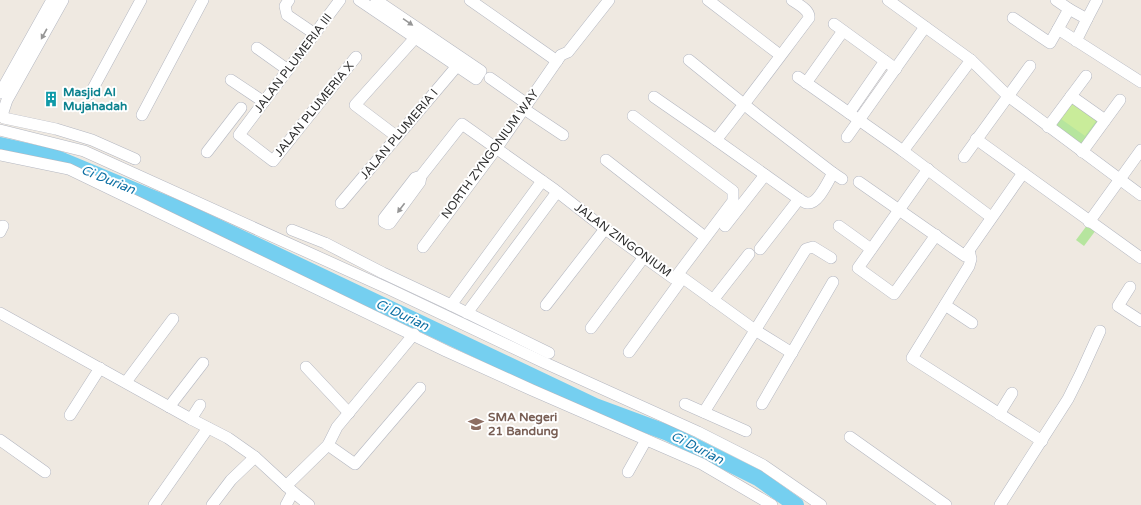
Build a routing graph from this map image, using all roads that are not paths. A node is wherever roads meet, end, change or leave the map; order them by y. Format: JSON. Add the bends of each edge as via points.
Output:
{"nodes":[{"id":1,"x":52,"y":0,"type":"edge"},
{"id":2,"x":63,"y":0,"type":"edge"},
{"id":3,"x":141,"y":0,"type":"edge"},
{"id":4,"x":203,"y":0,"type":"edge"},
{"id":5,"x":289,"y":0,"type":"edge"},
{"id":6,"x":340,"y":0,"type":"edge"},
{"id":7,"x":360,"y":0,"type":"edge"},
{"id":8,"x":470,"y":0,"type":"edge"},
{"id":9,"x":609,"y":0,"type":"edge"},
{"id":10,"x":708,"y":0,"type":"edge"},
{"id":11,"x":792,"y":0,"type":"edge"},
{"id":12,"x":888,"y":0,"type":"edge"},
{"id":13,"x":1056,"y":0,"type":"edge"},
{"id":14,"x":1097,"y":0,"type":"edge"},
{"id":15,"x":376,"y":2,"type":"edge"},
{"id":16,"x":1070,"y":9,"type":"junction"},
{"id":17,"x":1013,"y":18,"type":"dead end"},
{"id":18,"x":1087,"y":19,"type":"junction"},
{"id":19,"x":834,"y":24,"type":"dead end"},
{"id":20,"x":925,"y":27,"type":"junction"},
{"id":21,"x":1058,"y":29,"type":"junction"},
{"id":22,"x":843,"y":31,"type":"junction"},
{"id":23,"x":314,"y":34,"type":"junction"},
{"id":24,"x":415,"y":38,"type":"junction"},
{"id":25,"x":1076,"y":41,"type":"junction"},
{"id":26,"x":257,"y":48,"type":"dead end"},
{"id":27,"x":780,"y":55,"type":"junction"},
{"id":28,"x":356,"y":58,"type":"dead end"},
{"id":29,"x":689,"y":60,"type":"dead end"},
{"id":30,"x":971,"y":60,"type":"junction"},
{"id":31,"x":557,"y":61,"type":"junction"},
{"id":32,"x":885,"y":61,"type":"junction"},
{"id":33,"x":457,"y":66,"type":"junction"},
{"id":34,"x":1030,"y":66,"type":"dead end"},
{"id":35,"x":896,"y":69,"type":"junction"},
{"id":36,"x":288,"y":70,"type":"junction"},
{"id":37,"x":1086,"y":76,"type":"dead end"},
{"id":38,"x":490,"y":78,"type":"dead end"},
{"id":39,"x":231,"y":80,"type":"dead end"},
{"id":40,"x":1141,"y":82,"type":"edge"},
{"id":41,"x":90,"y":94,"type":"dead end"},
{"id":42,"x":2,"y":96,"type":"edge"},
{"id":43,"x":1008,"y":96,"type":"junction"},
{"id":44,"x":1071,"y":96,"type":"junction"},
{"id":45,"x":654,"y":97,"type":"dead end"},
{"id":46,"x":1120,"y":100,"type":"dead end"},
{"id":47,"x":264,"y":102,"type":"junction"},
{"id":48,"x":744,"y":105,"type":"junction"},
{"id":49,"x":525,"y":107,"type":"junction"},
{"id":50,"x":241,"y":108,"type":"dead end"},
{"id":51,"x":849,"y":113,"type":"junction"},
{"id":52,"x":142,"y":115,"type":"dead end"},
{"id":53,"x":634,"y":116,"type":"dead end"},
{"id":54,"x":234,"y":118,"type":"junction"},
{"id":55,"x":859,"y":120,"type":"junction"},
{"id":56,"x":1106,"y":120,"type":"junction"},
{"id":57,"x":246,"y":126,"type":"junction"},
{"id":58,"x":1048,"y":127,"type":"junction"},
{"id":59,"x":0,"y":130,"type":"edge"},
{"id":60,"x":563,"y":135,"type":"dead end"},
{"id":61,"x":396,"y":136,"type":"junction"},
{"id":62,"x":847,"y":137,"type":"dead end"},
{"id":63,"x":716,"y":140,"type":"junction"},
{"id":64,"x":976,"y":140,"type":"junction"},
{"id":65,"x":496,"y":149,"type":"junction"},
{"id":66,"x":1141,"y":150,"type":"edge"},
{"id":67,"x":903,"y":151,"type":"junction"},
{"id":68,"x":207,"y":152,"type":"dead end"},
{"id":69,"x":1082,"y":152,"type":"junction"},
{"id":70,"x":0,"y":155,"type":"edge"},
{"id":71,"x":964,"y":157,"type":"dead end"},
{"id":72,"x":135,"y":159,"type":"dead end"},
{"id":73,"x":606,"y":160,"type":"dead end"},
{"id":74,"x":928,"y":169,"type":"junction"},
{"id":75,"x":1023,"y":173,"type":"junction"},
{"id":76,"x":765,"y":175,"type":"junction"},
{"id":77,"x":421,"y":176,"type":"dead end"},
{"id":78,"x":1120,"y":180,"type":"junction"},
{"id":79,"x":859,"y":182,"type":"dead end"},
{"id":80,"x":550,"y":187,"type":"junction"},
{"id":81,"x":1141,"y":196,"type":"edge"},
{"id":82,"x":799,"y":199,"type":"junction"},
{"id":83,"x":341,"y":203,"type":"dead end"},
{"id":84,"x":899,"y":210,"type":"junction"},
{"id":85,"x":991,"y":217,"type":"junction"},
{"id":86,"x":1090,"y":222,"type":"junction"},
{"id":87,"x":725,"y":226,"type":"dead end"},
{"id":88,"x":839,"y":226,"type":"dead end"},
{"id":89,"x":605,"y":229,"type":"junction"},
{"id":90,"x":292,"y":230,"type":"dead end"},
{"id":91,"x":936,"y":235,"type":"junction"},
{"id":92,"x":705,"y":237,"type":"junction"},
{"id":93,"x":423,"y":247,"type":"dead end"},
{"id":94,"x":871,"y":249,"type":"junction"},
{"id":95,"x":760,"y":250,"type":"dead end"},
{"id":96,"x":968,"y":250,"type":"junction"},
{"id":97,"x":749,"y":254,"type":"dead end"},
{"id":98,"x":644,"y":257,"type":"junction"},
{"id":99,"x":831,"y":258,"type":"dead end"},
{"id":100,"x":1141,"y":258,"type":"edge"},
{"id":101,"x":678,"y":278,"type":"junction"},
{"id":102,"x":833,"y":282,"type":"dead end"},
{"id":103,"x":1130,"y":287,"type":"dead end"},
{"id":104,"x":714,"y":300,"type":"junction"},
{"id":105,"x":451,"y":305,"type":"junction"},
{"id":106,"x":546,"y":305,"type":"dead end"},
{"id":107,"x":945,"y":305,"type":"junction"},
{"id":108,"x":467,"y":313,"type":"junction"},
{"id":109,"x":0,"y":315,"type":"edge"},
{"id":110,"x":1140,"y":317,"type":"edge"},
{"id":111,"x":172,"y":319,"type":"dead end"},
{"id":112,"x":972,"y":323,"type":"dead end"},
{"id":113,"x":591,"y":328,"type":"dead end"},
{"id":114,"x":752,"y":328,"type":"junction"},
{"id":115,"x":1100,"y":331,"type":"dead end"},
{"id":116,"x":414,"y":334,"type":"junction"},
{"id":117,"x":629,"y":352,"type":"dead end"},
{"id":118,"x":549,"y":353,"type":"dead end"},
{"id":119,"x":792,"y":353,"type":"junction"},
{"id":120,"x":203,"y":363,"type":"dead end"},
{"id":121,"x":306,"y":367,"type":"dead end"},
{"id":122,"x":100,"y":368,"type":"junction"},
{"id":123,"x":126,"y":382,"type":"junction"},
{"id":124,"x":420,"y":388,"type":"dead end"},
{"id":125,"x":1012,"y":393,"type":"dead end"},
{"id":126,"x":685,"y":404,"type":"dead end"},
{"id":127,"x":762,"y":404,"type":"dead end"},
{"id":128,"x":200,"y":405,"type":"dead end"},
{"id":129,"x":169,"y":407,"type":"junction"},
{"id":130,"x":704,"y":412,"type":"junction"},
{"id":131,"x":349,"y":413,"type":"junction"},
{"id":132,"x":999,"y":414,"type":"junction"},
{"id":133,"x":70,"y":415,"type":"dead end"},
{"id":134,"x":191,"y":419,"type":"junction"},
{"id":135,"x":208,"y":428,"type":"junction"},
{"id":136,"x":746,"y":431,"type":"dead end"},
{"id":137,"x":850,"y":437,"type":"dead end"},
{"id":138,"x":0,"y":440,"type":"edge"},
{"id":139,"x":646,"y":440,"type":"junction"},
{"id":140,"x":1042,"y":441,"type":"junction"},
{"id":141,"x":328,"y":445,"type":"junction"},
{"id":142,"x":255,"y":457,"type":"junction"},
{"id":143,"x":45,"y":472,"type":"dead end"},
{"id":144,"x":628,"y":472,"type":"dead end"},
{"id":145,"x":290,"y":489,"type":"junction"},
{"id":146,"x":812,"y":503,"type":"edge"},
{"id":147,"x":154,"y":505,"type":"edge"},
{"id":148,"x":212,"y":505,"type":"edge"},
{"id":149,"x":286,"y":505,"type":"edge"},
{"id":150,"x":310,"y":505,"type":"edge"},
{"id":151,"x":772,"y":505,"type":"edge"},
{"id":152,"x":946,"y":505,"type":"edge"},
{"id":153,"x":1000,"y":505,"type":"edge"}],
"edges":[{"from":1,"to":42,"type":"street"},
{"from":2,"to":42,"type":"street","one_way":true},
{"from":3,"to":41,"type":"street"},
{"from":4,"to":52,"type":"street"},
{"from":5,"to":23,"type":"street","via":[[285,6],[287,15]]},
{"from":6,"to":23,"type":"street","name":"JALAN PLUMERIA III"},
{"from":7,"to":15,"type":"street"},
{"from":8,"to":31,"type":"street"},
{"from":9,"to":31,"type":"street","name":"NORTH ZYNGONIUM WAY","via":[[568,52],[561,55]]},
{"from":10,"to":27,"type":"street"},
{"from":11,"to":27,"type":"street","via":[[808,11],[810,16]]},
{"from":12,"to":20,"type":"street"},
{"from":13,"to":16,"type":"street"},
{"from":14,"to":18,"type":"street"},
{"from":15,"to":24,"type":"street"},
{"from":15,"to":33,"type":"street","one_way":true,"via":[[481,71],[476,79]]},
{"from":16,"to":18,"type":"street"},
{"from":16,"to":21,"type":"street"},
{"from":17,"to":21,"type":"street","via":[[1050,43]]},
{"from":18,"to":25,"type":"street"},
{"from":19,"to":22,"type":"street"},
{"from":20,"to":30,"type":"street"},
{"from":20,"to":35,"type":"street"},
{"from":21,"to":25,"type":"street"},
{"from":22,"to":32,"type":"street"},
{"from":22,"to":51,"type":"street","via":[[802,80]]},
{"from":23,"to":36,"type":"street","name":"JALAN PLUMERIA III"},
{"from":24,"to":33,"type":"street"},
{"from":24,"to":61,"type":"street","via":[[355,105]]},
{"from":25,"to":40,"type":"street"},
{"from":26,"to":36,"type":"street"},
{"from":27,"to":48,"type":"street"},
{"from":28,"to":57,"type":"street","name":"JALAN PLUMERIA X","via":[[273,161],[239,135]]},
{"from":29,"to":48,"type":"street"},
{"from":30,"to":43,"type":"street"},
{"from":30,"to":67,"type":"street"},
{"from":31,"to":49,"type":"street","name":"NORTH ZYNGONIUM WAY"},
{"from":32,"to":35,"type":"street"},
{"from":32,"to":51,"type":"street"},
{"from":33,"to":61,"type":"street","name":"JALAN PLUMERIA I"},
{"from":34,"to":43,"type":"street"},
{"from":35,"to":55,"type":"street"},
{"from":36,"to":47,"type":"street","name":"JALAN PLUMERIA III"},
{"from":37,"to":44,"type":"street"},
{"from":38,"to":49,"type":"street"},
{"from":39,"to":47,"type":"street"},
{"from":42,"to":72,"type":"street","via":[[5,119],[56,129],[92,140]]},
{"from":43,"to":58,"type":"street"},
{"from":43,"to":64,"type":"street"},
{"from":44,"to":56,"type":"street"},
{"from":44,"to":58,"type":"street"},
{"from":45,"to":63,"type":"street"},
{"from":46,"to":56,"type":"street"},
{"from":47,"to":57,"type":"street","name":"JALAN PLUMERIA III"},
{"from":48,"to":63,"type":"street"},
{"from":48,"to":82,"type":"street","via":[[837,176],[815,201],[807,203]]},
{"from":49,"to":60,"type":"street"},
{"from":49,"to":65,"type":"street","name":"NORTH ZYNGONIUM WAY"},
{"from":50,"to":54,"type":"street"},
{"from":51,"to":55,"type":"street"},
{"from":53,"to":92,"type":"street","via":[[733,191],[733,201]]},
{"from":54,"to":57,"type":"street"},
{"from":54,"to":68,"type":"street"},
{"from":55,"to":62,"type":"street"},
{"from":55,"to":67,"type":"street"},
{"from":56,"to":69,"type":"street"},
{"from":58,"to":69,"type":"street"},
{"from":59,"to":146,"type":"street","via":[[84,151],[389,289],[698,432],[763,465]]},
{"from":61,"to":83,"type":"street","name":"JALAN PLUMERIA I"},
{"from":63,"to":76,"type":"street"},
{"from":64,"to":71,"type":"street"},
{"from":64,"to":75,"type":"street"},
{"from":65,"to":77,"type":"street","name":"JALAN ZINGONIUM","via":[[462,124]]},
{"from":65,"to":80,"type":"street","name":"JALAN ZINGONIUM"},
{"from":65,"to":93,"type":"street","name":"NORTH ZYNGONIUM WAY"},
{"from":66,"to":78,"type":"street"},
{"from":67,"to":74,"type":"street"},
{"from":69,"to":78,"type":"street"},
{"from":70,"to":116,"type":"street","via":[[69,170]]},
{"from":73,"to":92,"type":"street"},
{"from":74,"to":84,"type":"street"},
{"from":74,"to":85,"type":"street"},
{"from":75,"to":85,"type":"street"},
{"from":75,"to":86,"type":"street"},
{"from":76,"to":82,"type":"street"},
{"from":76,"to":87,"type":"street"},
{"from":78,"to":81,"type":"street"},
{"from":78,"to":86,"type":"street"},
{"from":79,"to":84,"type":"street"},
{"from":80,"to":89,"type":"street","name":"JALAN ZINGONIUM"},
{"from":80,"to":105,"type":"street"},
{"from":80,"to":108,"type":"street"},
{"from":82,"to":95,"type":"street"},
{"from":84,"to":91,"type":"street"},
{"from":84,"to":94,"type":"street"},
{"from":85,"to":96,"type":"street"},
{"from":86,"to":100,"type":"street"},
{"from":88,"to":94,"type":"street"},
{"from":89,"to":98,"type":"street","name":"JALAN ZINGONIUM"},
{"from":89,"to":106,"type":"street"},
{"from":90,"to":105,"type":"street"},
{"from":91,"to":94,"type":"street","via":[[894,294],[858,268]]},
{"from":91,"to":96,"type":"street","via":[[965,256]]},
{"from":92,"to":101,"type":"street","via":[[678,274]]},
{"from":96,"to":107,"type":"street","via":[[971,259],[969,266]]},
{"from":97,"to":104,"type":"street"},
{"from":98,"to":101,"type":"street","name":"JALAN ZINGONIUM","via":[[673,278]]},
{"from":98,"to":113,"type":"street"},
{"from":99,"to":114,"type":"street","via":[[813,247],[806,249]]},
{"from":101,"to":104,"type":"street","name":"JALAN ZINGONIUM","via":[[683,278]]},
{"from":101,"to":117,"type":"street","via":[[679,283]]},
{"from":102,"to":119,"type":"street"},
{"from":103,"to":110,"type":"street","via":[[1118,306]]},
{"from":104,"to":114,"type":"street","name":"JALAN ZINGONIUM"},
{"from":105,"to":108,"type":"street"},
{"from":107,"to":112,"type":"street"},
{"from":107,"to":132,"type":"street","via":[[912,358]]},
{"from":108,"to":118,"type":"street"},
{"from":109,"to":122,"type":"street"},
{"from":111,"to":123,"type":"street"},
{"from":114,"to":119,"type":"street","name":"JALAN ZINGONIUM"},
{"from":114,"to":130,"type":"street"},
{"from":115,"to":140,"type":"street","via":[[1080,375]]},
{"from":116,"to":131,"type":"street"},
{"from":116,"to":139,"type":"street"},
{"from":119,"to":127,"type":"street"},
{"from":120,"to":129,"type":"street"},
{"from":121,"to":131,"type":"street"},
{"from":122,"to":123,"type":"street"},
{"from":122,"to":133,"type":"street"},
{"from":123,"to":129,"type":"street"},
{"from":124,"to":141,"type":"street","via":[[355,464]]},
{"from":125,"to":132,"type":"street"},
{"from":126,"to":130,"type":"street"},
{"from":128,"to":134,"type":"street"},
{"from":129,"to":134,"type":"street"},
{"from":130,"to":136,"type":"street"},
{"from":131,"to":141,"type":"street"},
{"from":132,"to":140,"type":"street"},
{"from":134,"to":135,"type":"street"},
{"from":135,"to":142,"type":"street"},
{"from":135,"to":147,"type":"street"},
{"from":137,"to":152,"type":"street"},
{"from":138,"to":143,"type":"street"},
{"from":139,"to":144,"type":"street"},
{"from":139,"to":151,"type":"street","via":[[702,464]]},
{"from":140,"to":153,"type":"street"},
{"from":141,"to":145,"type":"street"},
{"from":142,"to":145,"type":"street"},
{"from":142,"to":148,"type":"street","via":[[231,480]]},
{"from":145,"to":149,"type":"street"},
{"from":145,"to":150,"type":"street"}]}
